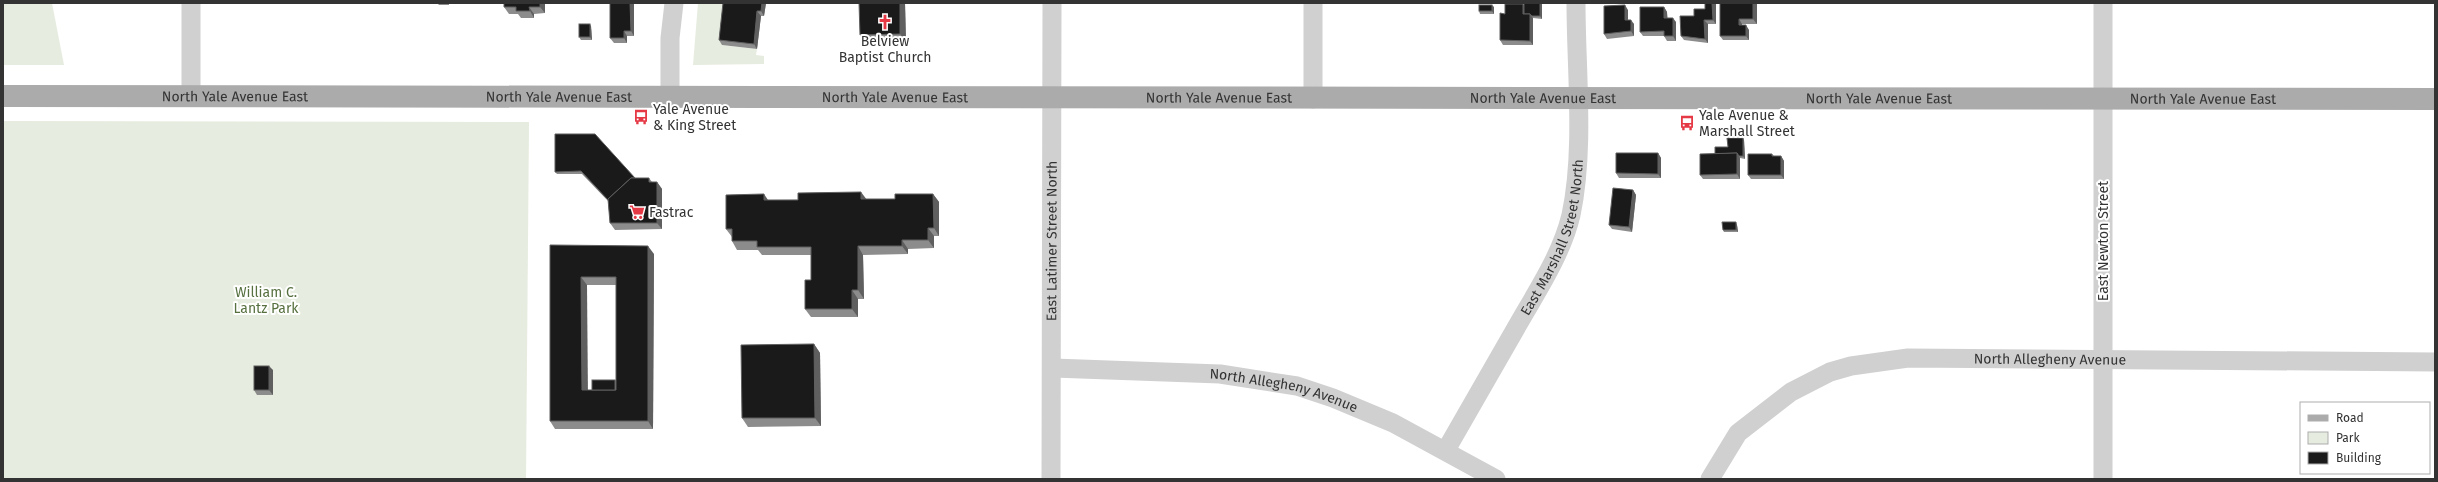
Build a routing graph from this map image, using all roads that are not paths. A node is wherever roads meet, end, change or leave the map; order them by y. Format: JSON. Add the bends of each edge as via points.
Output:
{"nodes":[{"id":1,"x":190,"y":3,"type":"edge"},
{"id":2,"x":674,"y":3,"type":"edge"},
{"id":3,"x":1052,"y":3,"type":"edge"},
{"id":4,"x":1313,"y":3,"type":"edge"},
{"id":5,"x":1576,"y":3,"type":"edge"},
{"id":6,"x":2103,"y":3,"type":"edge"},
{"id":7,"x":3,"y":96,"type":"edge"},
{"id":8,"x":191,"y":97,"type":"junction"},
{"id":9,"x":670,"y":97,"type":"junction"},
{"id":10,"x":1052,"y":98,"type":"junction"},
{"id":11,"x":2103,"y":98,"type":"junction"},
{"id":12,"x":1313,"y":99,"type":"junction"},
{"id":13,"x":1578,"y":99,"type":"junction"},
{"id":14,"x":2435,"y":99,"type":"edge"},
{"id":15,"x":2103,"y":359,"type":"junction"},
{"id":16,"x":2435,"y":362,"type":"edge"},
{"id":17,"x":1053,"y":368,"type":"junction"},
{"id":18,"x":1446,"y":450,"type":"junction"},
{"id":19,"x":1051,"y":479,"type":"edge"},
{"id":20,"x":1496,"y":479,"type":"edge"},
{"id":21,"x":1710,"y":479,"type":"edge"},
{"id":22,"x":2103,"y":479,"type":"edge"}],
"edges":[{"from":1,"to":8,"type":"street"},
{"from":2,"to":9,"type":"street","via":[[670,38]]},
{"from":3,"to":10,"type":"street","name":"East Latimer Street North"},
{"from":4,"to":12,"type":"street"},
{"from":5,"to":13,"type":"street","name":"East Marshall Street North"},
{"from":6,"to":11,"type":"street","name":"East Newton Street"},
{"from":7,"to":8,"type":"main road","name":"North Yale Avenue East"},
{"from":8,"to":9,"type":"main road","name":"North Yale Avenue East"},
{"from":9,"to":10,"type":"main road","name":"North Yale Avenue East"},
{"from":10,"to":12,"type":"main road","name":"North Yale Avenue East"},
{"from":10,"to":17,"type":"street","name":"East Latimer Street North"},
{"from":11,"to":13,"type":"main road","name":"North Yale Avenue East"},
{"from":11,"to":14,"type":"main road","name":"North Yale Avenue East"},
{"from":11,"to":15,"type":"street","name":"East Newton Street"},
{"from":12,"to":13,"type":"main road","name":"North Yale Avenue East"},
{"from":13,"to":18,"type":"street","name":"East Marshall Street North","via":[[1576,170],[1571,215],[1561,245]]},
{"from":15,"to":16,"type":"street","name":"North Allegheny Avenue"},
{"from":15,"to":21,"type":"street","name":"North Allegheny Avenue","via":[[1908,358],[1850,366],[1830,372],[1791,392],[1738,433]]},
{"from":15,"to":22,"type":"street","name":"East Newton Street"},
{"from":17,"to":18,"type":"street","name":"North Allegheny Avenue","via":[[1220,374],[1297,386],[1393,423]]},
{"from":17,"to":19,"type":"street","name":"East Latimer Street North"},
{"from":18,"to":20,"type":"street","name":"North Allegheny Avenue"}]}
